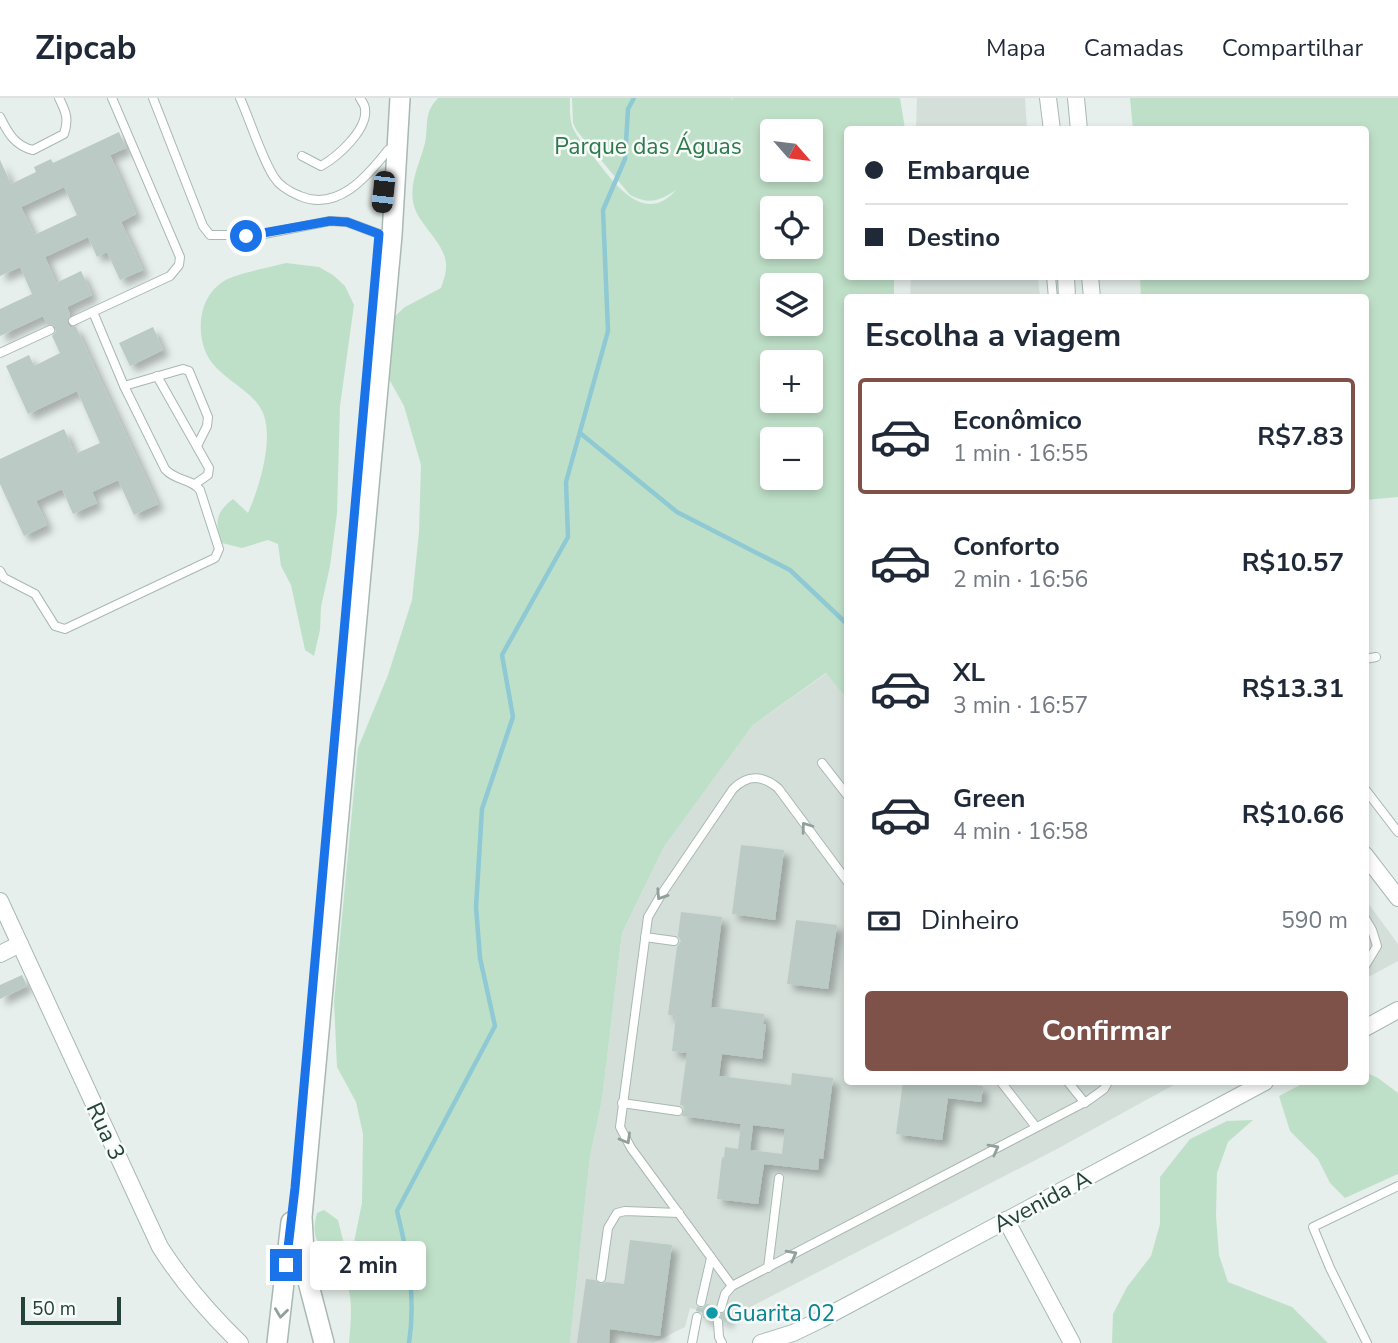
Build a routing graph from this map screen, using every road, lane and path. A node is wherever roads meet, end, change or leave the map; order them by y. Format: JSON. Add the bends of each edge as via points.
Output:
{"nodes":[{"id":1,"x":59,"y":98,"type":"edge"},
{"id":2,"x":112,"y":98,"type":"edge"},
{"id":3,"x":153,"y":98,"type":"edge"},
{"id":4,"x":240,"y":98,"type":"edge"},
{"id":5,"x":360,"y":98,"type":"edge"},
{"id":6,"x":390,"y":98,"type":"edge"},
{"id":7,"x":400,"y":98,"type":"edge"},
{"id":8,"x":1048,"y":98,"type":"edge"},
{"id":9,"x":1076,"y":98,"type":"edge"},
{"id":10,"x":0,"y":117,"type":"edge"},
{"id":11,"x":1051,"y":126,"type":"edge"},
{"id":12,"x":1079,"y":126,"type":"edge"},
{"id":13,"x":388,"y":150,"type":"junction"},
{"id":14,"x":302,"y":156,"type":"dead end"},
{"id":15,"x":386,"y":235,"type":"junction"},
{"id":16,"x":93,"y":312,"type":"junction"},
{"id":17,"x":73,"y":321,"type":"dead end"},
{"id":18,"x":50,"y":330,"type":"dead end"},
{"id":19,"x":0,"y":353,"type":"edge"},
{"id":20,"x":157,"y":376,"type":"junction"},
{"id":21,"x":124,"y":386,"type":"junction"},
{"id":22,"x":197,"y":446,"type":"junction"},
{"id":23,"x":195,"y":484,"type":"junction"},
{"id":24,"x":0,"y":571,"type":"edge"},
{"id":25,"x":1376,"y":657,"type":"dead end"},
{"id":26,"x":1369,"y":658,"type":"edge"},
{"id":27,"x":822,"y":763,"type":"dead end"},
{"id":28,"x":844,"y":791,"type":"edge"},
{"id":29,"x":1369,"y":794,"type":"edge"},
{"id":30,"x":1398,"y":832,"type":"edge"},
{"id":31,"x":1369,"y":860,"type":"edge"},
{"id":32,"x":844,"y":877,"type":"edge"},
{"id":33,"x":1398,"y":898,"type":"edge"},
{"id":34,"x":0,"y":901,"type":"edge"},
{"id":35,"x":1369,"y":925,"type":"edge"},
{"id":36,"x":645,"y":937,"type":"junction"},
{"id":37,"x":674,"y":942,"type":"dead end"},
{"id":38,"x":20,"y":944,"type":"junction"},
{"id":39,"x":0,"y":954,"type":"edge"},
{"id":40,"x":1369,"y":959,"type":"edge"},
{"id":41,"x":1398,"y":1010,"type":"edge"},
{"id":42,"x":1369,"y":1026,"type":"edge"},
{"id":43,"x":1003,"y":1085,"type":"edge"},
{"id":44,"x":1070,"y":1085,"type":"edge"},
{"id":45,"x":1106,"y":1085,"type":"edge"},
{"id":46,"x":1259,"y":1085,"type":"edge"},
{"id":47,"x":622,"y":1103,"type":"junction"},
{"id":48,"x":1085,"y":1103,"type":"junction"},
{"id":49,"x":678,"y":1111,"type":"dead end"},
{"id":50,"x":1036,"y":1127,"type":"junction"},
{"id":51,"x":779,"y":1178,"type":"dead end"},
{"id":52,"x":1398,"y":1186,"type":"edge"},
{"id":53,"x":680,"y":1213,"type":"junction"},
{"id":54,"x":1006,"y":1220,"type":"junction"},
{"id":55,"x":711,"y":1258,"type":"junction"},
{"id":56,"x":768,"y":1268,"type":"junction"},
{"id":57,"x":601,"y":1278,"type":"dead end"},
{"id":58,"x":732,"y":1286,"type":"junction"},
{"id":59,"x":701,"y":1303,"type":"dead end"},
{"id":60,"x":721,"y":1308,"type":"dead end"},
{"id":61,"x":697,"y":1317,"type":"dead end"},
{"id":62,"x":820,"y":1320,"type":"junction"},
{"id":63,"x":718,"y":1322,"type":"dead end"},
{"id":64,"x":240,"y":1343,"type":"edge"},
{"id":65,"x":277,"y":1343,"type":"edge"},
{"id":66,"x":324,"y":1343,"type":"edge"},
{"id":67,"x":692,"y":1343,"type":"edge"},
{"id":68,"x":722,"y":1343,"type":"edge"},
{"id":69,"x":761,"y":1343,"type":"edge"},
{"id":70,"x":795,"y":1343,"type":"edge"},
{"id":71,"x":1072,"y":1343,"type":"edge"},
{"id":72,"x":1367,"y":1343,"type":"edge"}],
"edges":[{"from":1,"to":10,"type":"lane","via":[[67,114],[64,134],[33,150],[10,137]]},
{"from":2,"to":16,"type":"lane","via":[[180,257],[170,276]]},
{"from":3,"to":15,"type":"lane","via":[[210,235],[246,236],[330,221]]},
{"from":4,"to":13,"type":"lane","via":[[274,177],[291,193],[306,199],[335,197],[354,187]]},
{"from":5,"to":14,"type":"lane","via":[[365,109],[362,127],[336,158],[321,166]]},
{"from":6,"to":13,"type":"street"},
{"from":7,"to":15,"type":"street"},
{"from":8,"to":11,"type":"street"},
{"from":9,"to":12,"type":"street"},
{"from":13,"to":15,"type":"street"},
{"from":15,"to":65,"type":"street","one_way":true},
{"from":15,"to":66,"type":"street","via":[[302,1217],[305,1270]]},
{"from":16,"to":17,"type":"lane"},
{"from":16,"to":21,"type":"lane"},
{"from":18,"to":19,"type":"lane"},
{"from":20,"to":21,"type":"lane"},
{"from":20,"to":22,"type":"lane"},
{"from":20,"to":22,"type":"lane","via":[[189,371],[208,417]]},
{"from":21,"to":23,"type":"lane","via":[[165,469],[173,477]]},
{"from":22,"to":23,"type":"lane","via":[[209,472]]},
{"from":23,"to":24,"type":"lane","via":[[219,549],[215,558],[71,628],[55,626],[35,594],[4,578]]},
{"from":25,"to":26,"type":"lane"},
{"from":27,"to":28,"type":"lane"},
{"from":29,"to":30,"type":"lane"},
{"from":31,"to":33,"type":"street"},
{"from":32,"to":36,"type":"lane","one_way":true,"via":[[778,788],[764,779],[748,778],[733,789],[661,895],[648,918]]},
{"from":34,"to":38,"type":"street","name":"Rua 3"},
{"from":35,"to":40,"type":"lane","via":[[1377,946]]},
{"from":36,"to":37,"type":"lane"},
{"from":36,"to":47,"type":"lane"},
{"from":38,"to":39,"type":"street"},
{"from":38,"to":64,"type":"street","name":"Rua 3","via":[[160,1247],[203,1307]]},
{"from":41,"to":42,"type":"street"},
{"from":43,"to":50,"type":"lane"},
{"from":44,"to":48,"type":"lane"},
{"from":45,"to":48,"type":"lane"},
{"from":46,"to":54,"type":"street","name":"Avenida A"},
{"from":47,"to":49,"type":"lane"},
{"from":47,"to":53,"type":"lane","one_way":true,"via":[[621,1132]]},
{"from":48,"to":50,"type":"lane"},
{"from":56,"to":50,"type":"lane","one_way":true},
{"from":51,"to":56,"type":"lane"},
{"from":52,"to":72,"type":"lane","via":[[1313,1227]]},
{"from":53,"to":55,"type":"lane"},
{"from":53,"to":57,"type":"lane","via":[[617,1213],[608,1228]]},
{"from":54,"to":62,"type":"street","name":"Avenida A"},
{"from":54,"to":71,"type":"street"},
{"from":55,"to":58,"type":"lane"},
{"from":55,"to":59,"type":"lane"},
{"from":56,"to":58,"type":"lane"},
{"from":58,"to":60,"type":"lane"},
{"from":61,"to":67,"type":"lane"},
{"from":62,"to":69,"type":"street"},
{"from":62,"to":70,"type":"street"},
{"from":63,"to":68,"type":"lane"}]}
